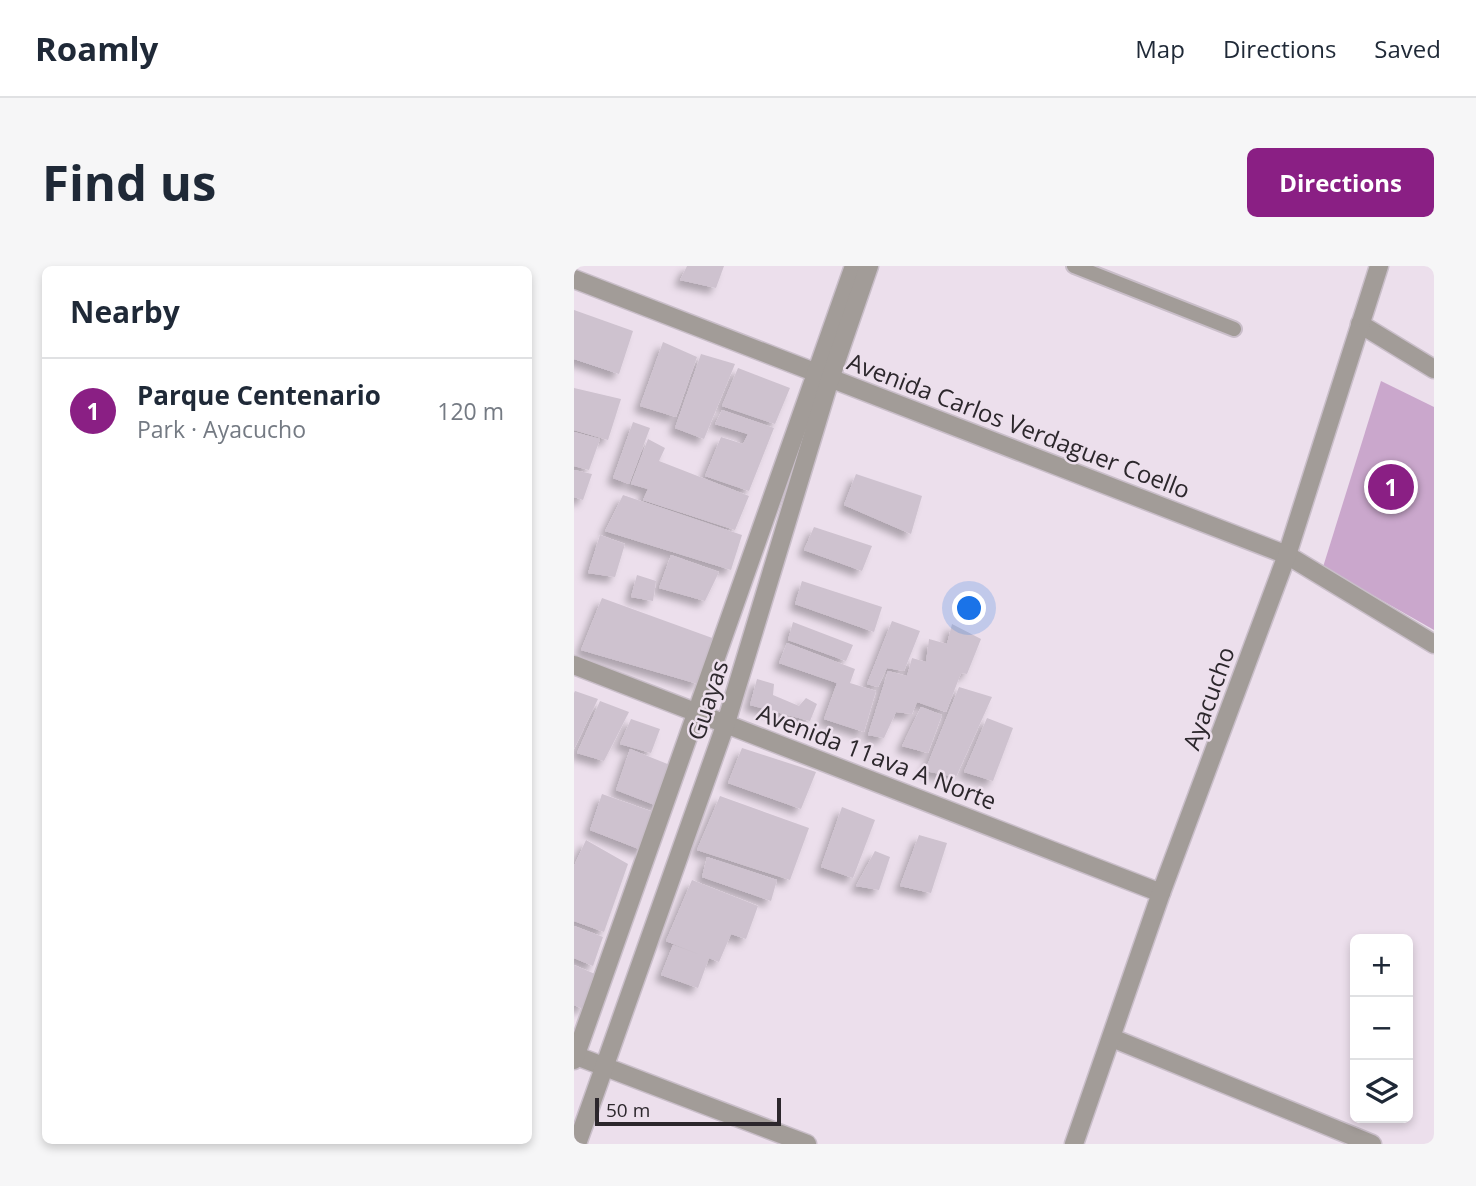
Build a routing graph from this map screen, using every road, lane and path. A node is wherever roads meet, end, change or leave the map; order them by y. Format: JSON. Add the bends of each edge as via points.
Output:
{"nodes":[{"id":1,"x":854,"y":266,"type":"edge"},
{"id":2,"x":869,"y":266,"type":"edge"},
{"id":3,"x":1074,"y":266,"type":"edge"},
{"id":4,"x":1379,"y":266,"type":"edge"},
{"id":5,"x":574,"y":279,"type":"edge"},
{"id":6,"x":1360,"y":324,"type":"junction"},
{"id":7,"x":1234,"y":329,"type":"dead end"},
{"id":8,"x":1434,"y":369,"type":"edge"},
{"id":9,"x":824,"y":376,"type":"junction"},
{"id":10,"x":1287,"y":555,"type":"junction"},
{"id":11,"x":1434,"y":644,"type":"edge"},
{"id":12,"x":574,"y":666,"type":"edge"},
{"id":13,"x":697,"y":713,"type":"junction"},
{"id":14,"x":726,"y":723,"type":"junction"},
{"id":15,"x":1161,"y":893,"type":"junction"},
{"id":16,"x":1112,"y":1038,"type":"junction"},
{"id":17,"x":575,"y":1057,"type":"edge"},
{"id":18,"x":603,"y":1064,"type":"junction"},
{"id":19,"x":577,"y":1144,"type":"edge"},
{"id":20,"x":807,"y":1144,"type":"edge"},
{"id":21,"x":1074,"y":1144,"type":"edge"},
{"id":22,"x":1372,"y":1144,"type":"edge"}],
"edges":[{"from":1,"to":9,"type":"street","name":"Guayas"},
{"from":2,"to":9,"type":"street","name":"Guayas"},
{"from":3,"to":7,"type":"lane"},
{"from":4,"to":6,"type":"street","name":"Ayacucho"},
{"from":5,"to":9,"type":"street","name":"Avenida Carlos Verdaguer Coello"},
{"from":6,"to":8,"type":"street"},
{"from":6,"to":10,"type":"street","name":"Ayacucho"},
{"from":9,"to":10,"type":"street","name":"Avenida Carlos Verdaguer Coello"},
{"from":9,"to":13,"type":"street","name":"Guayas"},
{"from":9,"to":14,"type":"street","name":"Guayas"},
{"from":10,"to":11,"type":"street","name":"Avenida Carlos Verdaguer Coello"},
{"from":10,"to":15,"type":"street","name":"Ayacucho"},
{"from":12,"to":13,"type":"street","name":"Avenida 11ava A Norte"},
{"from":13,"to":14,"type":"street","name":"Avenida 11ava A Norte"},
{"from":13,"to":17,"type":"street","name":"Guayas"},
{"from":14,"to":15,"type":"street","name":"Avenida 11ava A Norte"},
{"from":14,"to":18,"type":"street","name":"Guayas"},
{"from":15,"to":16,"type":"street","name":"Ayacucho"},
{"from":16,"to":21,"type":"street","name":"Ayacucho"},
{"from":16,"to":22,"type":"street"},
{"from":17,"to":18,"type":"street"},
{"from":18,"to":19,"type":"street","name":"Guayas"},
{"from":18,"to":20,"type":"street"}]}
